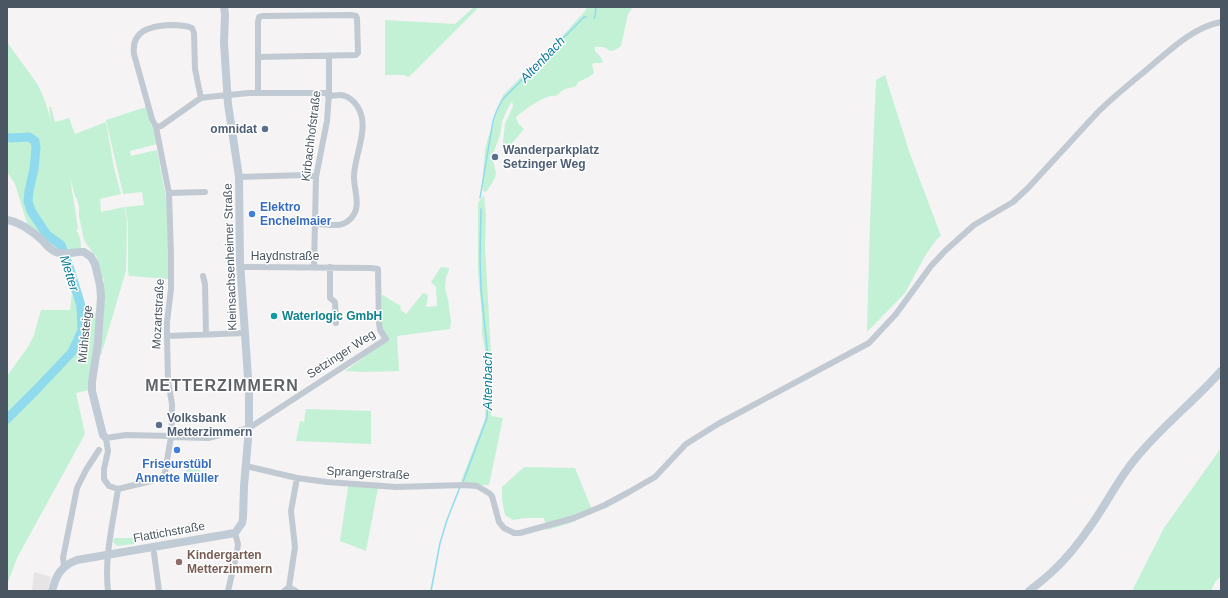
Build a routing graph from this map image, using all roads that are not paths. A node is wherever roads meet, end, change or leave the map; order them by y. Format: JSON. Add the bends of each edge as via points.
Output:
{"nodes":[{"id":1,"x":224,"y":7,"type":"edge"},
{"id":2,"x":1221,"y":22,"type":"edge"},
{"id":3,"x":329,"y":56,"type":"junction"},
{"id":4,"x":258,"y":57,"type":"junction"},
{"id":5,"x":258,"y":92,"type":"junction"},
{"id":6,"x":328,"y":95,"type":"junction"},
{"id":7,"x":228,"y":96,"type":"junction"},
{"id":8,"x":201,"y":98,"type":"junction"},
{"id":9,"x":156,"y":127,"type":"junction"},
{"id":10,"x":316,"y":176,"type":"junction"},
{"id":11,"x":239,"y":177,"type":"junction"},
{"id":12,"x":205,"y":192,"type":"dead end"},
{"id":13,"x":169,"y":193,"type":"junction"},
{"id":14,"x":7,"y":220,"type":"edge"},
{"id":15,"x":316,"y":224,"type":"junction"},
{"id":16,"x":240,"y":267,"type":"junction"},
{"id":17,"x":314,"y":267,"type":"junction"},
{"id":18,"x":330,"y":268,"type":"junction"},
{"id":19,"x":203,"y":276,"type":"dead end"},
{"id":20,"x":336,"y":323,"type":"dead end"},
{"id":21,"x":245,"y":333,"type":"junction"},
{"id":22,"x":206,"y":334,"type":"junction"},
{"id":23,"x":167,"y":336,"type":"junction"},
{"id":24,"x":386,"y":339,"type":"joint"},
{"id":25,"x":1221,"y":371,"type":"edge"},
{"id":26,"x":249,"y":428,"type":"junction"},
{"id":27,"x":171,"y":437,"type":"junction"},
{"id":28,"x":106,"y":438,"type":"junction"},
{"id":29,"x":99,"y":450,"type":"dead end"},
{"id":30,"x":246,"y":466,"type":"junction"},
{"id":31,"x":297,"y":478,"type":"junction"},
{"id":32,"x":118,"y":489,"type":"junction"},
{"id":33,"x":235,"y":533,"type":"junction"},
{"id":34,"x":154,"y":553,"type":"dead end"},
{"id":35,"x":108,"y":555,"type":"junction"},
{"id":36,"x":64,"y":566,"type":"junction"},
{"id":37,"x":287,"y":589,"type":"edge"},
{"id":38,"x":52,"y":591,"type":"edge"},
{"id":39,"x":108,"y":591,"type":"edge"},
{"id":40,"x":159,"y":591,"type":"edge"},
{"id":41,"x":228,"y":591,"type":"edge"},
{"id":42,"x":296,"y":591,"type":"edge"},
{"id":43,"x":1029,"y":591,"type":"edge"}],
"edges":[{"from":1,"to":7,"type":"main road","name":"Kleinsachsenheimer Straße"},
{"from":2,"to":31,"type":"street","name":"Sprangerstraße","via":[[1208,25],[1192,34],[1158,60],[1108,102],[1013,202],[959,237],[931,266],[896,314],[869,343],[718,424],[686,444],[654,476],[605,505],[574,518],[514,533],[499,522],[492,496],[477,486],[396,487]]},
{"from":3,"to":4,"type":"street"},
{"from":3,"to":4,"type":"street","via":[[357,55],[356,16],[261,16],[258,19]]},
{"from":3,"to":6,"type":"street","name":"Kirbachhofstraße"},
{"from":4,"to":5,"type":"street"},
{"from":5,"to":6,"type":"street"},
{"from":5,"to":7,"type":"street"},
{"from":6,"to":10,"type":"street","name":"Kirbachhofstraße"},
{"from":6,"to":15,"type":"street","via":[[350,98],[362,116],[362,134],[354,171],[357,204],[348,222],[337,225]]},
{"from":7,"to":8,"type":"street"},
{"from":7,"to":11,"type":"main road","name":"Kleinsachsenheimer Straße"},
{"from":8,"to":9,"type":"street"},
{"from":8,"to":9,"type":"street","name":"Mozartstraße","via":[[195,69],[192,28],[176,25],[144,30],[133,46],[141,83]]},
{"from":9,"to":13,"type":"street","name":"Mozartstraße"},
{"from":10,"to":11,"type":"street"},
{"from":10,"to":15,"type":"street","name":"Kirbachhofstraße"},
{"from":11,"to":16,"type":"main road","name":"Kleinsachsenheimer Straße"},
{"from":12,"to":13,"type":"street"},
{"from":13,"to":23,"type":"street","name":"Mozartstraße","via":[[171,277]]},
{"from":14,"to":28,"type":"main road","name":"Mühlsteige","via":[[22,225],[58,253],[84,252],[95,264],[101,297],[92,391],[103,435]]},
{"from":15,"to":17,"type":"street","name":"Kirbachhofstraße"},
{"from":16,"to":17,"type":"street","name":"Haydnstraße"},
{"from":16,"to":21,"type":"main road","name":"Kleinsachsenheimer Straße"},
{"from":17,"to":18,"type":"street","name":"Haydnstraße"},
{"from":18,"to":20,"type":"street","name":"Haydnstraße","via":[[330,298],[334,302]]},
{"from":18,"to":24,"type":"street","name":"Haydnstraße","via":[[378,269],[378,322]]},
{"from":19,"to":22,"type":"street","via":[[206,284]]},
{"from":21,"to":22,"type":"street"},
{"from":21,"to":26,"type":"main road","name":"Kleinsachsenheimer Straße"},
{"from":22,"to":23,"type":"street"},
{"from":23,"to":27,"type":"street","name":"Mozartstraße","via":[[168,381],[172,404]]},
{"from":24,"to":26,"type":"street","name":"Setzinger Weg"},
{"from":25,"to":43,"type":"main road","via":[[1144,449],[1077,544],[1055,569]]},
{"from":26,"to":27,"type":"street","via":[[208,438]]},
{"from":26,"to":30,"type":"main road","name":"Kleinsachsenheimer Straße"},
{"from":27,"to":28,"type":"street","via":[[126,435]]},
{"from":27,"to":32,"type":"street","name":"Mozartstraße","via":[[164,478]]},
{"from":28,"to":32,"type":"street","via":[[108,451],[104,479],[109,486]]},
{"from":29,"to":36,"type":"street","via":[[77,488],[63,558]]},
{"from":30,"to":31,"type":"street","name":"Sprangerstraße"},
{"from":30,"to":33,"type":"main road","name":"Kleinsachsenheimer Straße","via":[[243,518]]},
{"from":31,"to":37,"type":"street","via":[[291,511],[295,547]]},
{"from":32,"to":35,"type":"street"},
{"from":33,"to":35,"type":"main road","name":"Flattichstraße"},
{"from":33,"to":41,"type":"street","via":[[238,544]]},
{"from":34,"to":40,"type":"street"},
{"from":35,"to":36,"type":"main road","name":"Flattichstraße","via":[[77,560]]},
{"from":35,"to":39,"type":"street"},
{"from":36,"to":38,"type":"main road"},
{"from":37,"to":42,"type":"street"}]}
